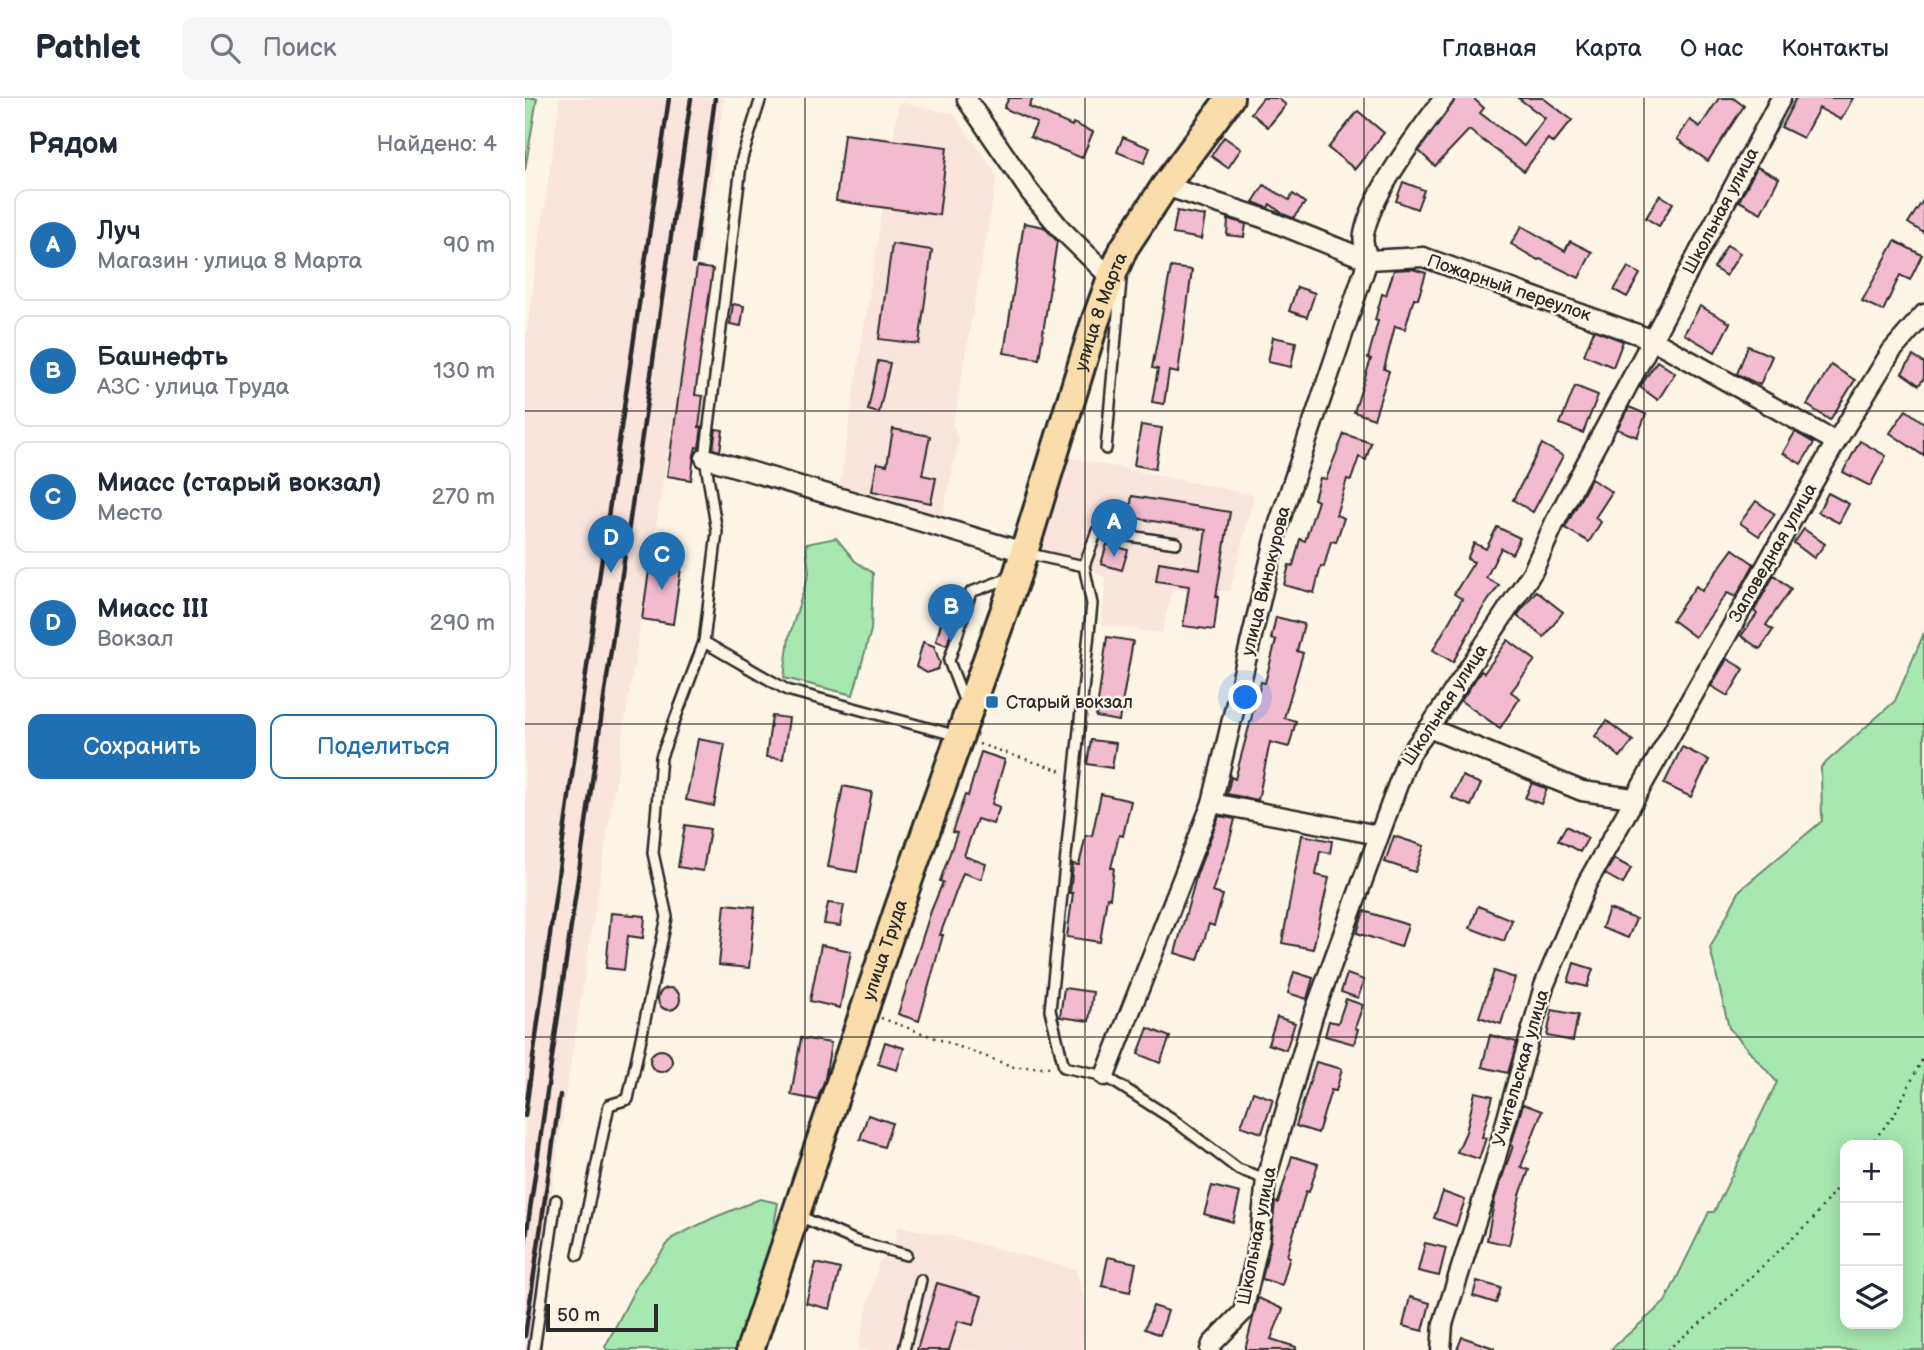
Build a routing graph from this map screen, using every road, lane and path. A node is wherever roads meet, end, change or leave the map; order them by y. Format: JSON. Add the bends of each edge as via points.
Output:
{"nodes":[{"id":1,"x":761,"y":98,"type":"edge"},
{"id":2,"x":1230,"y":98,"type":"edge"},
{"id":3,"x":1444,"y":98,"type":"edge"},
{"id":4,"x":1781,"y":98,"type":"edge"},
{"id":5,"x":967,"y":99,"type":"edge"},
{"id":6,"x":1165,"y":186,"type":"junction"},
{"id":7,"x":1124,"y":248,"type":"junction"},
{"id":8,"x":1368,"y":260,"type":"junction"},
{"id":9,"x":1111,"y":278,"type":"junction"},
{"id":10,"x":1924,"y":314,"type":"edge"},
{"id":11,"x":1651,"y":340,"type":"junction"},
{"id":12,"x":1836,"y":442,"type":"junction"},
{"id":13,"x":1106,"y":449,"type":"dead end"},
{"id":14,"x":705,"y":458,"type":"junction"},
{"id":15,"x":1176,"y":543,"type":"dead end"},
{"id":16,"x":1020,"y":564,"type":"junction"},
{"id":17,"x":1084,"y":566,"type":"junction"},
{"id":18,"x":704,"y":642,"type":"junction"},
{"id":19,"x":968,"y":710,"type":"junction"},
{"id":20,"x":1429,"y":728,"type":"junction"},
{"id":21,"x":959,"y":737,"type":"junction"},
{"id":22,"x":1075,"y":775,"type":"junction"},
{"id":23,"x":1633,"y":798,"type":"junction"},
{"id":24,"x":1212,"y":803,"type":"junction"},
{"id":25,"x":1378,"y":835,"type":"junction"},
{"id":26,"x":865,"y":1012,"type":"junction"},
{"id":27,"x":1924,"y":1056,"type":"edge"},
{"id":28,"x":1065,"y":1067,"type":"junction"},
{"id":29,"x":1105,"y":1076,"type":"junction"},
{"id":30,"x":1874,"y":1140,"type":"edge"},
{"id":31,"x":1266,"y":1179,"type":"junction"},
{"id":32,"x":1840,"y":1184,"type":"edge"},
{"id":33,"x":556,"y":1200,"type":"dead end"},
{"id":34,"x":797,"y":1215,"type":"junction"},
{"id":35,"x":578,"y":1255,"type":"dead end"},
{"id":36,"x":906,"y":1255,"type":"dead end"},
{"id":37,"x":921,"y":1280,"type":"dead end"},
{"id":38,"x":534,"y":1350,"type":"edge"},
{"id":39,"x":750,"y":1350,"type":"edge"},
{"id":40,"x":904,"y":1350,"type":"edge"},
{"id":41,"x":1210,"y":1350,"type":"edge"},
{"id":42,"x":1441,"y":1350,"type":"edge"},
{"id":43,"x":1667,"y":1350,"type":"edge"}],
"edges":[{"from":1,"to":14,"type":"lane","via":[[742,158]]},
{"from":2,"to":6,"type":"main road","name":"улица 8 Марта"},
{"from":3,"to":8,"type":"street","name":"улица Винокурова","via":[[1377,200],[1363,235]]},
{"from":4,"to":11,"type":"street","name":"Школьная улица"},
{"from":5,"to":9,"type":"street","via":[[1030,192]]},
{"from":6,"to":7,"type":"main road","name":"улица 8 Марта"},
{"from":6,"to":8,"type":"street","name":"Пожарный переулок"},
{"from":7,"to":9,"type":"main road","name":"улица 8 Марта"},
{"from":7,"to":13,"type":"lane"},
{"from":8,"to":11,"type":"street","name":"Пожарный переулок","via":[[1423,257]]},
{"from":8,"to":24,"type":"street","name":"улица Винокурова","via":[[1279,523]]},
{"from":9,"to":16,"type":"main road","name":"улица 8 Марта"},
{"from":10,"to":12,"type":"street","name":"Заповедная улица","via":[[1891,352]]},
{"from":11,"to":12,"type":"street","name":"Пожарный переулок"},
{"from":11,"to":20,"type":"street","name":"Школьная улица","via":[[1533,571]]},
{"from":12,"to":23,"type":"street","name":"Заповедная улица"},
{"from":14,"to":16,"type":"street"},
{"from":14,"to":18,"type":"lane","via":[[717,532]]},
{"from":15,"to":17,"type":"lane","via":[[1097,531]]},
{"from":16,"to":17,"type":"lane"},
{"from":16,"to":19,"type":"main road","name":"улица Труда"},
{"from":16,"to":19,"type":"lane","via":[[971,592],[949,661]]},
{"from":17,"to":22,"type":"lane","via":[[1092,604]]},
{"from":18,"to":21,"type":"lane","via":[[787,690]]},
{"from":18,"to":35,"type":"lane","via":[[661,757],[653,853],[667,917],[628,1099],[609,1105]]},
{"from":19,"to":21,"type":"main road","name":"улица Труда"},
{"from":20,"to":23,"type":"street","via":[[1582,791]]},
{"from":20,"to":25,"type":"street","name":"Школьная улица","via":[[1408,757]]},
{"from":21,"to":22,"type":"path"},
{"from":21,"to":26,"type":"main road","name":"улица Труда"},
{"from":22,"to":28,"type":"lane","via":[[1050,1010]]},
{"from":23,"to":42,"type":"street","name":"Учительская улица","via":[[1587,883],[1544,986],[1443,1324]]},
{"from":24,"to":25,"type":"street"},
{"from":24,"to":29,"type":"street","name":"улица Винокурова"},
{"from":25,"to":31,"type":"street","name":"Школьная улица","via":[[1313,1016]]},
{"from":26,"to":28,"type":"path","via":[[1014,1067]]},
{"from":26,"to":34,"type":"main road","name":"улица Труда"},
{"from":27,"to":30,"type":"path","via":[[1894,1115]]},
{"from":28,"to":29,"type":"lane"},
{"from":29,"to":31,"type":"lane","via":[[1238,1169]]},
{"from":31,"to":41,"type":"street","name":"Школьная улица","via":[[1261,1237],[1243,1312]]},
{"from":32,"to":43,"type":"path","via":[[1813,1219]]},
{"from":33,"to":38,"type":"lane"},
{"from":34,"to":36,"type":"lane","via":[[856,1241]]},
{"from":34,"to":39,"type":"main road","name":"улица Труда"},
{"from":37,"to":40,"type":"lane"}]}
